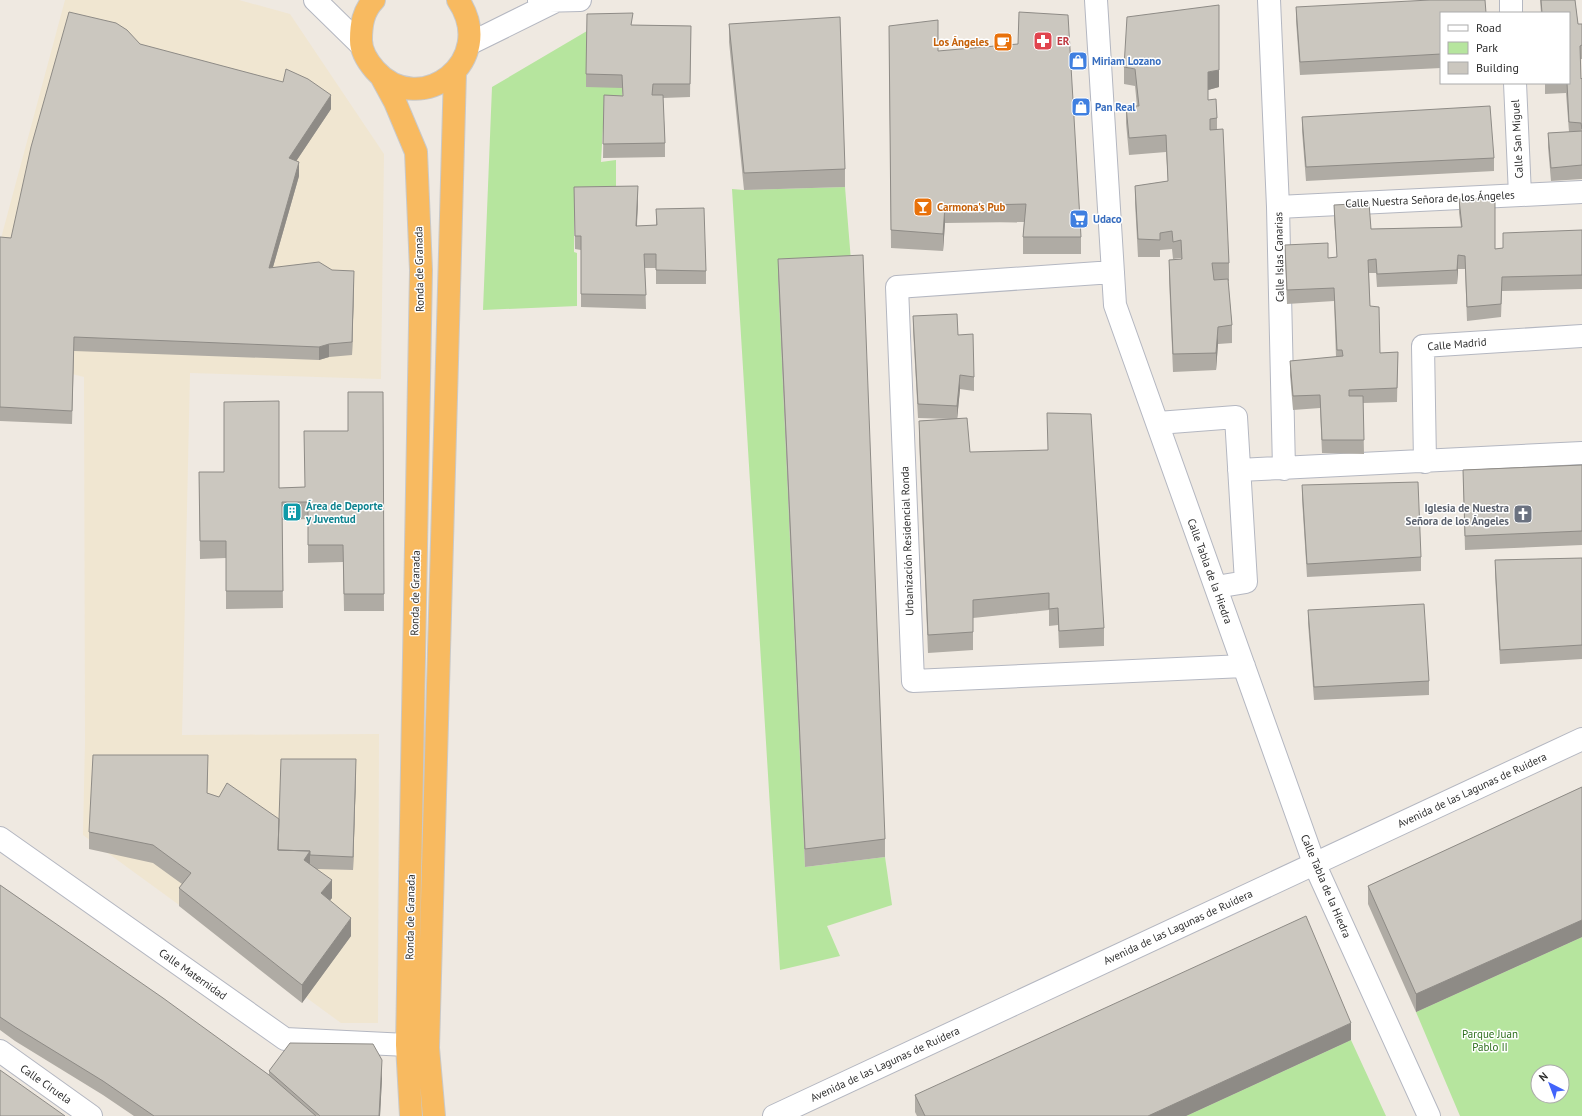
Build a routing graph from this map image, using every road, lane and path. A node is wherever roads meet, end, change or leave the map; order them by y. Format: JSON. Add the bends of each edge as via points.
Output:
{"nodes":[{"id":1,"x":315,"y":0,"type":"edge"},
{"id":2,"x":374,"y":0,"type":"edge"},
{"id":3,"x":458,"y":0,"type":"edge"},
{"id":4,"x":524,"y":0,"type":"edge"},
{"id":5,"x":580,"y":0,"type":"edge"},
{"id":6,"x":1096,"y":0,"type":"edge"},
{"id":7,"x":1270,"y":0,"type":"edge"},
{"id":8,"x":1511,"y":0,"type":"edge"},
{"id":9,"x":554,"y":2,"type":"junction"},
{"id":10,"x":1511,"y":12,"type":"edge"},
{"id":11,"x":469,"y":44,"type":"junction"},
{"id":12,"x":361,"y":45,"type":"junction"},
{"id":13,"x":455,"y":72,"type":"junction"},
{"id":14,"x":382,"y":78,"type":"junction"},
{"id":15,"x":1515,"y":84,"type":"edge"},
{"id":16,"x":1582,"y":192,"type":"edge"},
{"id":17,"x":1520,"y":195,"type":"junction"},
{"id":18,"x":1278,"y":207,"type":"junction"},
{"id":19,"x":1113,"y":272,"type":"junction"},
{"id":20,"x":1582,"y":336,"type":"edge"},
{"id":21,"x":1158,"y":423,"type":"junction"},
{"id":22,"x":1582,"y":454,"type":"edge"},
{"id":23,"x":1425,"y":462,"type":"junction"},
{"id":24,"x":1284,"y":469,"type":"junction"},
{"id":25,"x":1239,"y":470,"type":"junction"},
{"id":26,"x":1216,"y":587,"type":"junction"},
{"id":27,"x":1244,"y":666,"type":"junction"},
{"id":28,"x":1582,"y":738,"type":"edge"},
{"id":29,"x":0,"y":838,"type":"edge"},
{"id":30,"x":1314,"y":863,"type":"junction"},
{"id":31,"x":408,"y":1045,"type":"junction"},
{"id":32,"x":0,"y":1051,"type":"edge"},
{"id":33,"x":92,"y":1116,"type":"edge"},
{"id":34,"x":411,"y":1116,"type":"edge"},
{"id":35,"x":434,"y":1116,"type":"edge"},
{"id":36,"x":774,"y":1116,"type":"edge"},
{"id":37,"x":1429,"y":1116,"type":"edge"}],
"edges":[{"from":1,"to":12,"type":"street"},
{"from":2,"to":12,"type":"highway","via":[[369,5],[361,25]]},
{"from":3,"to":11,"type":"highway","via":[[470,27]]},
{"from":4,"to":9,"type":"street"},
{"from":5,"to":9,"type":"street"},
{"from":6,"to":19,"type":"street","name":"Calle Tabla de la Hiedra"},
{"from":7,"to":18,"type":"street","name":"Calle Islas Canarias"},
{"from":8,"to":10,"type":"street"},
{"from":9,"to":11,"type":"street"},
{"from":11,"to":13,"type":"highway","via":[[464,59]]},
{"from":12,"to":14,"type":"highway","via":[[369,63]]},
{"from":13,"to":14,"type":"highway","via":[[438,84],[419,89],[400,86]]},
{"from":13,"to":35,"type":"highway","name":"Ronda de Granada","via":[[428,1048]]},
{"from":14,"to":31,"type":"highway","name":"Ronda de Granada","via":[[416,152],[421,270]]},
{"from":15,"to":17,"type":"street","name":"Calle San Miguel"},
{"from":16,"to":17,"type":"street","name":"Calle Nuestra Señora de los Ángeles"},
{"from":17,"to":18,"type":"street","name":"Calle Nuestra Señora de los Ángeles"},
{"from":18,"to":24,"type":"street","name":"Calle Islas Canarias"},
{"from":19,"to":21,"type":"street","name":"Calle Tabla de la Hiedra","via":[[1115,305]]},
{"from":19,"to":27,"type":"street","name":"Urbanización Residencial Ronda","via":[[897,287],[913,681]]},
{"from":20,"to":23,"type":"street","name":"Calle Madrid","via":[[1423,346]]},
{"from":21,"to":25,"type":"street","via":[[1236,417]]},
{"from":21,"to":26,"type":"street","name":"Calle Tabla de la Hiedra"},
{"from":22,"to":23,"type":"street"},
{"from":23,"to":24,"type":"street"},
{"from":24,"to":25,"type":"street"},
{"from":25,"to":26,"type":"street","via":[[1246,582]]},
{"from":26,"to":27,"type":"street","name":"Calle Tabla de la Hiedra"},
{"from":27,"to":30,"type":"street","name":"Calle Tabla de la Hiedra"},
{"from":28,"to":30,"type":"street","name":"Avenida de las Lagunas de Ruidera"},
{"from":29,"to":31,"type":"street","name":"Calle Maternidad","via":[[285,1039]]},
{"from":30,"to":36,"type":"street","name":"Avenida de las Lagunas de Ruidera"},
{"from":30,"to":37,"type":"street","name":"Calle Tabla de la Hiedra"},
{"from":31,"to":34,"type":"highway","name":"Ronda de Granada"},
{"from":32,"to":33,"type":"street","name":"Calle Ciruela"}]}
